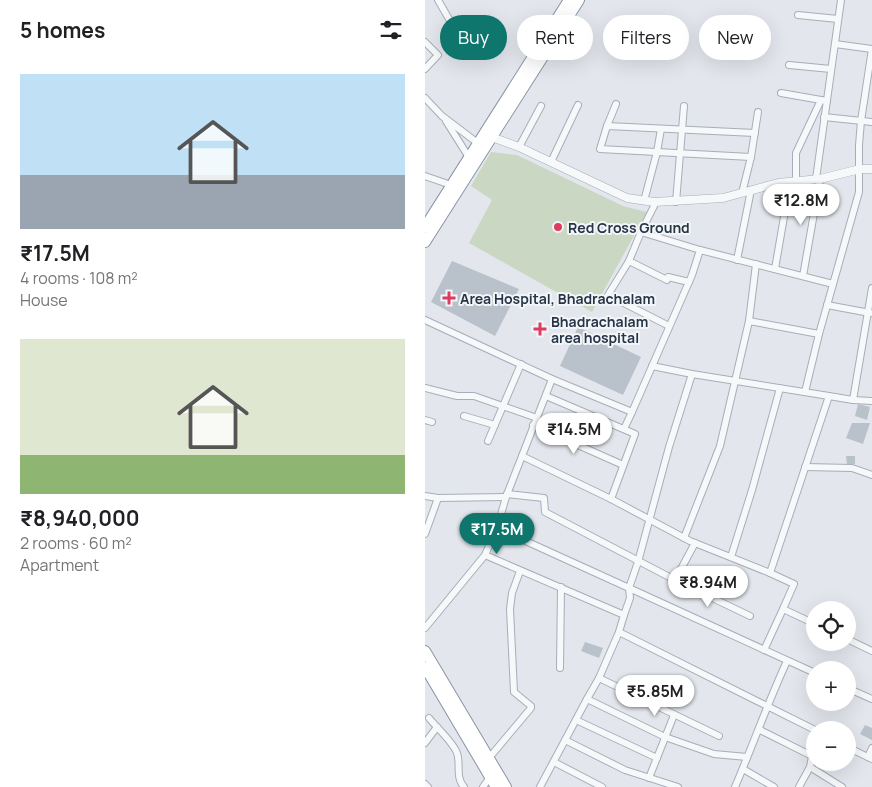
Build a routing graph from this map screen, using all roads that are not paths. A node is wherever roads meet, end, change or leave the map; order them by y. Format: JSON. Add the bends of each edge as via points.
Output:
{"nodes":[{"id":1,"x":438,"y":0,"type":"edge"},
{"id":2,"x":569,"y":0,"type":"edge"},
{"id":3,"x":579,"y":0,"type":"edge"},
{"id":4,"x":841,"y":0,"type":"edge"},
{"id":5,"x":447,"y":15,"type":"edge"},
{"id":6,"x":798,"y":15,"type":"dead end"},
{"id":7,"x":838,"y":19,"type":"junction"},
{"id":8,"x":425,"y":42,"type":"edge"},
{"id":9,"x":835,"y":44,"type":"junction"},
{"id":10,"x":872,"y":49,"type":"edge"},
{"id":11,"x":789,"y":65,"type":"dead end"},
{"id":12,"x":425,"y":69,"type":"edge"},
{"id":13,"x":831,"y":69,"type":"junction"},
{"id":14,"x":781,"y":93,"type":"dead end"},
{"id":15,"x":425,"y":98,"type":"edge"},
{"id":16,"x":824,"y":100,"type":"junction"},
{"id":17,"x":616,"y":104,"type":"dead end"},
{"id":18,"x":578,"y":105,"type":"dead end"},
{"id":19,"x":541,"y":106,"type":"dead end"},
{"id":20,"x":684,"y":106,"type":"dead end"},
{"id":21,"x":758,"y":112,"type":"dead end"},
{"id":22,"x":442,"y":116,"type":"junction"},
{"id":23,"x":824,"y":117,"type":"junction"},
{"id":24,"x":861,"y":121,"type":"junction"},
{"id":25,"x":872,"y":122,"type":"edge"},
{"id":26,"x":607,"y":126,"type":"junction"},
{"id":27,"x":661,"y":129,"type":"junction"},
{"id":28,"x":683,"y":130,"type":"junction"},
{"id":29,"x":755,"y":133,"type":"junction"},
{"id":30,"x":488,"y":136,"type":"junction"},
{"id":31,"x":482,"y":146,"type":"junction"},
{"id":32,"x":519,"y":147,"type":"junction"},
{"id":33,"x":657,"y":152,"type":"junction"},
{"id":34,"x":681,"y":154,"type":"junction"},
{"id":35,"x":751,"y":157,"type":"junction"},
{"id":36,"x":472,"y":160,"type":"junction"},
{"id":37,"x":551,"y":162,"type":"junction"},
{"id":38,"x":860,"y":169,"type":"junction"},
{"id":39,"x":872,"y":170,"type":"edge"},
{"id":40,"x":425,"y":176,"type":"edge"},
{"id":41,"x":818,"y":179,"type":"junction"},
{"id":42,"x":793,"y":181,"type":"junction"},
{"id":43,"x":451,"y":185,"type":"junction"},
{"id":44,"x":751,"y":190,"type":"junction"},
{"id":45,"x":742,"y":192,"type":"junction"},
{"id":46,"x":644,"y":201,"type":"junction"},
{"id":47,"x":656,"y":202,"type":"junction"},
{"id":48,"x":675,"y":202,"type":"junction"},
{"id":49,"x":430,"y":211,"type":"edge"},
{"id":50,"x":425,"y":227,"type":"edge"},
{"id":51,"x":641,"y":232,"type":"junction"},
{"id":52,"x":425,"y":242,"type":"edge"},
{"id":53,"x":700,"y":250,"type":"junction"},
{"id":54,"x":737,"y":260,"type":"junction"},
{"id":55,"x":629,"y":261,"type":"junction"},
{"id":56,"x":757,"y":264,"type":"junction"},
{"id":57,"x":775,"y":269,"type":"junction"},
{"id":58,"x":803,"y":276,"type":"junction"},
{"id":59,"x":689,"y":282,"type":"junction"},
{"id":60,"x":833,"y":284,"type":"junction"},
{"id":61,"x":872,"y":288,"type":"edge"},
{"id":62,"x":827,"y":305,"type":"junction"},
{"id":63,"x":870,"y":313,"type":"edge"},
{"id":64,"x":425,"y":320,"type":"edge"},
{"id":65,"x":749,"y":321,"type":"junction"},
{"id":66,"x":669,"y":326,"type":"junction"},
{"id":67,"x":819,"y":334,"type":"junction"},
{"id":68,"x":521,"y":364,"type":"junction"},
{"id":69,"x":652,"y":366,"type":"junction"},
{"id":70,"x":692,"y":374,"type":"junction"},
{"id":71,"x":552,"y":379,"type":"junction"},
{"id":72,"x":734,"y":380,"type":"junction"},
{"id":73,"x":425,"y":388,"type":"edge"},
{"id":74,"x":779,"y":388,"type":"junction"},
{"id":75,"x":805,"y":392,"type":"junction"},
{"id":76,"x":546,"y":396,"type":"junction"},
{"id":77,"x":829,"y":396,"type":"junction"},
{"id":78,"x":853,"y":400,"type":"junction"},
{"id":79,"x":872,"y":401,"type":"edge"},
{"id":80,"x":503,"y":407,"type":"junction"},
{"id":81,"x":632,"y":412,"type":"junction"},
{"id":82,"x":464,"y":416,"type":"dead end"},
{"id":83,"x":537,"y":418,"type":"junction"},
{"id":84,"x":495,"y":425,"type":"junction"},
{"id":85,"x":533,"y":425,"type":"junction"},
{"id":86,"x":624,"y":429,"type":"junction"},
{"id":87,"x":488,"y":441,"type":"dead end"},
{"id":88,"x":522,"y":456,"type":"junction"},
{"id":89,"x":623,"y":465,"type":"junction"},
{"id":90,"x":805,"y":467,"type":"junction"},
{"id":91,"x":872,"y":475,"type":"edge"},
{"id":92,"x":425,"y":496,"type":"edge"},
{"id":93,"x":507,"y":496,"type":"junction"},
{"id":94,"x":438,"y":498,"type":"junction"},
{"id":95,"x":611,"y":499,"type":"junction"},
{"id":96,"x":650,"y":519,"type":"junction"},
{"id":97,"x":497,"y":528,"type":"junction"},
{"id":98,"x":425,"y":534,"type":"edge"},
{"id":99,"x":684,"y":538,"type":"junction"},
{"id":100,"x":695,"y":543,"type":"junction"},
{"id":101,"x":485,"y":555,"type":"junction"},
{"id":102,"x":731,"y":557,"type":"junction"},
{"id":103,"x":638,"y":562,"type":"junction"},
{"id":104,"x":520,"y":571,"type":"junction"},
{"id":105,"x":770,"y":573,"type":"junction"},
{"id":106,"x":675,"y":580,"type":"junction"},
{"id":107,"x":561,"y":587,"type":"junction"},
{"id":108,"x":629,"y":588,"type":"junction"},
{"id":109,"x":783,"y":609,"type":"junction"},
{"id":110,"x":623,"y":615,"type":"junction"},
{"id":111,"x":750,"y":616,"type":"dead end"},
{"id":112,"x":806,"y":620,"type":"edge"},
{"id":113,"x":425,"y":628,"type":"edge"},
{"id":114,"x":619,"y":632,"type":"junction"},
{"id":115,"x":856,"y":644,"type":"edge"},
{"id":116,"x":764,"y":650,"type":"junction"},
{"id":117,"x":425,"y":651,"type":"edge"},
{"id":118,"x":872,"y":651,"type":"edge"},
{"id":119,"x":787,"y":661,"type":"junction"},
{"id":120,"x":425,"y":667,"type":"edge"},
{"id":121,"x":560,"y":668,"type":"dead end"},
{"id":122,"x":806,"y":669,"type":"edge"},
{"id":123,"x":599,"y":678,"type":"junction"},
{"id":124,"x":856,"y":692,"type":"edge"},
{"id":125,"x":587,"y":699,"type":"junction"},
{"id":126,"x":872,"y":699,"type":"edge"},
{"id":127,"x":767,"y":705,"type":"junction"},
{"id":128,"x":674,"y":715,"type":"junction"},
{"id":129,"x":429,"y":718,"type":"dead end"},
{"id":130,"x":576,"y":720,"type":"junction"},
{"id":131,"x":806,"y":725,"type":"edge"},
{"id":132,"x":437,"y":727,"type":"junction"},
{"id":133,"x":759,"y":730,"type":"junction"},
{"id":134,"x":719,"y":736,"type":"dead end"},
{"id":135,"x":665,"y":737,"type":"junction"},
{"id":136,"x":565,"y":740,"type":"junction"},
{"id":137,"x":425,"y":743,"type":"edge"},
{"id":138,"x":872,"y":748,"type":"edge"},
{"id":139,"x":806,"y":750,"type":"edge"},
{"id":140,"x":856,"y":751,"type":"edge"},
{"id":141,"x":747,"y":757,"type":"junction"},
{"id":142,"x":489,"y":758,"type":"junction"},
{"id":143,"x":657,"y":758,"type":"junction"},
{"id":144,"x":870,"y":758,"type":"edge"},
{"id":145,"x":553,"y":762,"type":"junction"},
{"id":146,"x":743,"y":769,"type":"junction"},
{"id":147,"x":808,"y":771,"type":"edge"},
{"id":148,"x":815,"y":771,"type":"edge"},
{"id":149,"x":490,"y":778,"type":"junction"},
{"id":150,"x":649,"y":778,"type":"junction"},
{"id":151,"x":425,"y":784,"type":"edge"},
{"id":152,"x":428,"y":787,"type":"edge"},
{"id":153,"x":463,"y":787,"type":"edge"},
{"id":154,"x":483,"y":787,"type":"edge"},
{"id":155,"x":496,"y":787,"type":"edge"},
{"id":156,"x":506,"y":787,"type":"edge"},
{"id":157,"x":540,"y":787,"type":"edge"},
{"id":158,"x":602,"y":787,"type":"edge"},
{"id":159,"x":678,"y":787,"type":"edge"},
{"id":160,"x":735,"y":787,"type":"edge"},
{"id":161,"x":774,"y":787,"type":"edge"},
{"id":162,"x":799,"y":787,"type":"edge"},
{"id":163,"x":842,"y":787,"type":"edge"}],
"edges":[{"from":1,"to":5,"type":"street"},
{"from":2,"to":30,"type":"highway"},
{"from":3,"to":30,"type":"highway"},
{"from":4,"to":7,"type":"street"},
{"from":6,"to":7,"type":"street"},
{"from":7,"to":9,"type":"street"},
{"from":8,"to":12,"type":"street","via":[[438,55]]},
{"from":9,"to":10,"type":"street"},
{"from":9,"to":13,"type":"street"},
{"from":10,"to":24,"type":"street"},
{"from":11,"to":13,"type":"street"},
{"from":13,"to":16,"type":"street"},
{"from":14,"to":16,"type":"street"},
{"from":15,"to":22,"type":"street"},
{"from":16,"to":23,"type":"street"},
{"from":16,"to":42,"type":"street","via":[[796,153]]},
{"from":17,"to":26,"type":"street"},
{"from":18,"to":37,"type":"street"},
{"from":19,"to":32,"type":"street"},
{"from":20,"to":28,"type":"street"},
{"from":21,"to":29,"type":"street"},
{"from":22,"to":31,"type":"street"},
{"from":22,"to":36,"type":"street"},
{"from":23,"to":24,"type":"street"},
{"from":23,"to":41,"type":"street"},
{"from":24,"to":25,"type":"street"},
{"from":24,"to":38,"type":"street"},
{"from":26,"to":27,"type":"street"},
{"from":26,"to":33,"type":"street","via":[[600,149]]},
{"from":27,"to":28,"type":"street"},
{"from":27,"to":33,"type":"street"},
{"from":28,"to":29,"type":"street"},
{"from":28,"to":34,"type":"street"},
{"from":29,"to":35,"type":"street"},
{"from":30,"to":31,"type":"highway"},
{"from":30,"to":32,"type":"street"},
{"from":31,"to":36,"type":"highway"},
{"from":32,"to":37,"type":"street"},
{"from":33,"to":34,"type":"street"},
{"from":33,"to":46,"type":"street"},
{"from":34,"to":35,"type":"street"},
{"from":34,"to":48,"type":"street"},
{"from":35,"to":45,"type":"street"},
{"from":36,"to":43,"type":"highway"},
{"from":36,"to":52,"type":"highway"},
{"from":37,"to":46,"type":"street","via":[[627,198]]},
{"from":38,"to":39,"type":"street"},
{"from":38,"to":41,"type":"street"},
{"from":38,"to":60,"type":"street","via":[[859,192]]},
{"from":40,"to":43,"type":"street"},
{"from":41,"to":42,"type":"street"},
{"from":41,"to":58,"type":"street"},
{"from":42,"to":44,"type":"street"},
{"from":42,"to":57,"type":"street"},
{"from":43,"to":49,"type":"highway"},
{"from":44,"to":45,"type":"street"},
{"from":44,"to":54,"type":"street"},
{"from":45,"to":48,"type":"street","via":[[723,198]]},
{"from":46,"to":47,"type":"street"},
{"from":47,"to":48,"type":"street"},
{"from":47,"to":51,"type":"street"},
{"from":49,"to":50,"type":"highway"},
{"from":51,"to":53,"type":"street"},
{"from":51,"to":55,"type":"street"},
{"from":53,"to":54,"type":"street"},
{"from":53,"to":59,"type":"street"},
{"from":54,"to":56,"type":"street"},
{"from":55,"to":59,"type":"street","via":[[667,280],[668,277]]},
{"from":55,"to":66,"type":"street","via":[[608,295]]},
{"from":56,"to":57,"type":"street"},
{"from":56,"to":65,"type":"street"},
{"from":57,"to":58,"type":"street"},
{"from":58,"to":60,"type":"street"},
{"from":59,"to":66,"type":"street"},
{"from":60,"to":62,"type":"street"},
{"from":61,"to":63,"type":"street"},
{"from":62,"to":63,"type":"street"},
{"from":62,"to":67,"type":"street"},
{"from":63,"to":78,"type":"street"},
{"from":64,"to":68,"type":"street"},
{"from":65,"to":67,"type":"street"},
{"from":65,"to":72,"type":"street"},
{"from":66,"to":69,"type":"street"},
{"from":67,"to":75,"type":"street"},
{"from":68,"to":71,"type":"street"},
{"from":68,"to":80,"type":"street"},
{"from":69,"to":70,"type":"street"},
{"from":69,"to":81,"type":"street"},
{"from":70,"to":72,"type":"street"},
{"from":70,"to":96,"type":"street"},
{"from":71,"to":76,"type":"street"},
{"from":71,"to":81,"type":"street"},
{"from":72,"to":74,"type":"street"},
{"from":72,"to":99,"type":"street","via":[[720,446]]},
{"from":73,"to":80,"type":"street","via":[[457,396],[474,396]]},
{"from":74,"to":75,"type":"street"},
{"from":74,"to":102,"type":"street"},
{"from":75,"to":77,"type":"street"},
{"from":76,"to":83,"type":"street"},
{"from":76,"to":86,"type":"street"},
{"from":77,"to":78,"type":"street"},
{"from":77,"to":90,"type":"street"},
{"from":78,"to":79,"type":"street"},
{"from":80,"to":83,"type":"street"},
{"from":80,"to":84,"type":"street"},
{"from":81,"to":86,"type":"street"},
{"from":82,"to":84,"type":"street"},
{"from":83,"to":85,"type":"street"},
{"from":84,"to":87,"type":"street"},
{"from":85,"to":88,"type":"street"},
{"from":85,"to":89,"type":"street"},
{"from":86,"to":89,"type":"street","via":[[635,434]]},
{"from":88,"to":93,"type":"street"},
{"from":88,"to":95,"type":"street"},
{"from":89,"to":95,"type":"street"},
{"from":90,"to":91,"type":"street","via":[[852,468]]},
{"from":90,"to":105,"type":"street"},
{"from":92,"to":94,"type":"street"},
{"from":93,"to":94,"type":"street"},
{"from":93,"to":97,"type":"street"},
{"from":93,"to":103,"type":"street","via":[[544,498],[545,512]]},
{"from":94,"to":98,"type":"street"},
{"from":95,"to":96,"type":"street"},
{"from":96,"to":99,"type":"street"},
{"from":96,"to":103,"type":"street"},
{"from":97,"to":101,"type":"street"},
{"from":97,"to":108,"type":"street"},
{"from":99,"to":100,"type":"street"},
{"from":100,"to":102,"type":"street"},
{"from":100,"to":106,"type":"street"},
{"from":101,"to":104,"type":"street"},
{"from":101,"to":113,"type":"street"},
{"from":102,"to":105,"type":"street"},
{"from":103,"to":106,"type":"street"},
{"from":103,"to":108,"type":"street"},
{"from":104,"to":107,"type":"street"},
{"from":104,"to":142,"type":"street","via":[[510,609],[514,692],[531,708]]},
{"from":105,"to":109,"type":"street","via":[[794,584]]},
{"from":106,"to":111,"type":"street"},
{"from":107,"to":110,"type":"street"},
{"from":107,"to":121,"type":"street"},
{"from":108,"to":110,"type":"street","via":[[630,598]]},
{"from":108,"to":116,"type":"street"},
{"from":109,"to":112,"type":"street"},
{"from":109,"to":116,"type":"street"},
{"from":110,"to":114,"type":"street"},
{"from":114,"to":123,"type":"street"},
{"from":114,"to":127,"type":"street"},
{"from":115,"to":118,"type":"street"},
{"from":116,"to":119,"type":"street"},
{"from":117,"to":142,"type":"highway"},
{"from":119,"to":122,"type":"street"},
{"from":119,"to":127,"type":"street"},
{"from":120,"to":149,"type":"highway"},
{"from":123,"to":125,"type":"street"},
{"from":123,"to":128,"type":"street"},
{"from":124,"to":126,"type":"street"},
{"from":125,"to":130,"type":"street"},
{"from":125,"to":135,"type":"street"},
{"from":127,"to":131,"type":"street"},
{"from":127,"to":133,"type":"street"},
{"from":128,"to":134,"type":"street"},
{"from":128,"to":135,"type":"street"},
{"from":129,"to":132,"type":"street"},
{"from":130,"to":136,"type":"street"},
{"from":130,"to":143,"type":"street"},
{"from":132,"to":137,"type":"street"},
{"from":132,"to":153,"type":"street","via":[[456,750],[458,776]]},
{"from":133,"to":139,"type":"street"},
{"from":133,"to":141,"type":"street"},
{"from":135,"to":141,"type":"street","via":[[714,754]]},
{"from":135,"to":143,"type":"street"},
{"from":136,"to":145,"type":"street"},
{"from":136,"to":150,"type":"street","via":[[625,770]]},
{"from":138,"to":144,"type":"street"},
{"from":140,"to":144,"type":"street"},
{"from":141,"to":146,"type":"street"},
{"from":142,"to":156,"type":"highway"},
{"from":143,"to":150,"type":"street"},
{"from":145,"to":157,"type":"street"},
{"from":145,"to":158,"type":"street"},
{"from":146,"to":160,"type":"street"},
{"from":146,"to":161,"type":"street"},
{"from":147,"to":162,"type":"street"},
{"from":148,"to":163,"type":"street"},
{"from":149,"to":154,"type":"street"},
{"from":149,"to":155,"type":"highway"},
{"from":150,"to":159,"type":"street"},
{"from":151,"to":152,"type":"street"}]}
